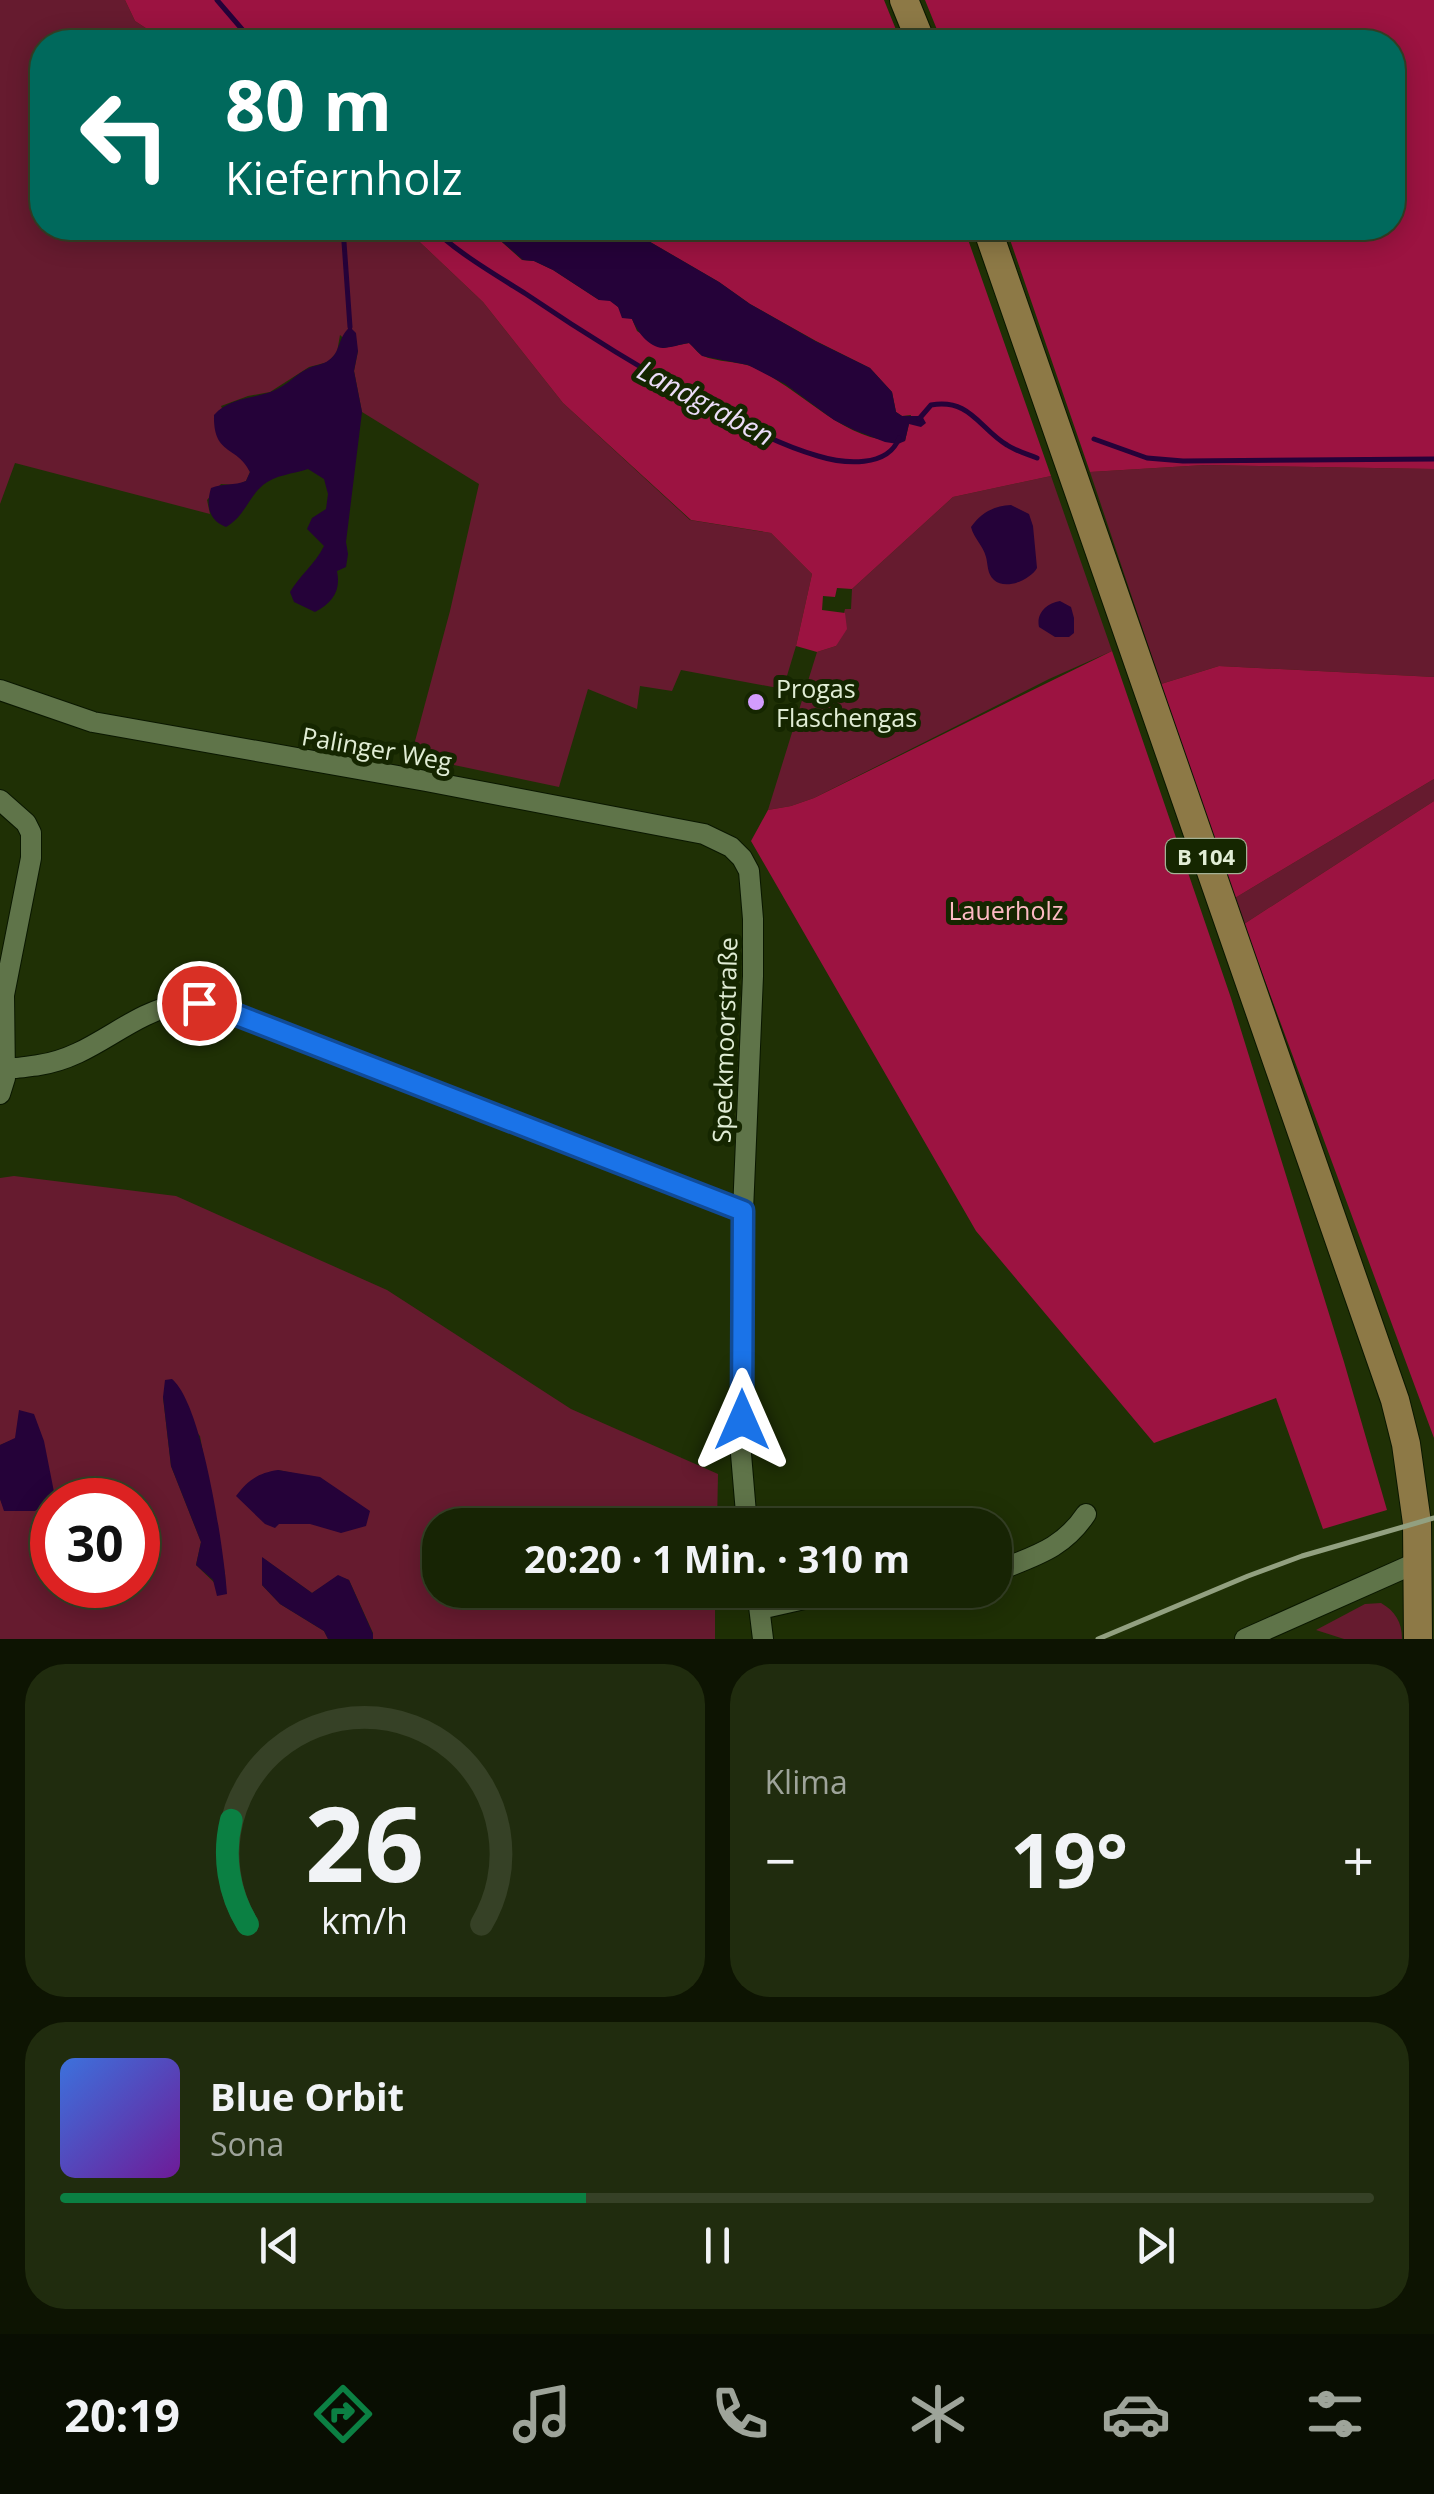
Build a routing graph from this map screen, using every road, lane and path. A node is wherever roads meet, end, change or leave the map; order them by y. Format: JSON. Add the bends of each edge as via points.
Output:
{"nodes":[{"id":1,"x":904,"y":0,"type":"edge"},
{"id":2,"x":916,"y":30,"type":"edge"},
{"id":3,"x":990,"y":240,"type":"edge"},
{"id":4,"x":0,"y":691,"type":"edge"},
{"id":5,"x":0,"y":800,"type":"edge"},
{"id":6,"x":742,"y":858,"type":"joint"},
{"id":7,"x":2,"y":1067,"type":"edge"},
{"id":8,"x":0,"y":1094,"type":"edge"},
{"id":9,"x":743,"y":1211,"type":"junction"},
{"id":10,"x":746,"y":1508,"type":"edge"},
{"id":11,"x":1086,"y":1514,"type":"dead end"},
{"id":12,"x":1426,"y":1559,"type":"edge"},
{"id":13,"x":1012,"y":1564,"type":"edge"},
{"id":14,"x":759,"y":1608,"type":"edge"},
{"id":15,"x":763,"y":1639,"type":"edge"},
{"id":16,"x":1245,"y":1639,"type":"edge"},
{"id":17,"x":1418,"y":1639,"type":"edge"}],
"edges":[{"from":1,"to":2,"type":"main road"},
{"from":3,"to":12,"type":"main road","number":"B 104","via":[[1395,1400]]},
{"from":4,"to":6,"type":"street","name":"Palinger Weg","via":[[93,722],[704,834]]},
{"from":5,"to":7,"type":"street","via":[[31,833],[4,995]]},
{"from":6,"to":9,"type":"street","name":"Speckmoorstraße","via":[[753,918]]},
{"from":7,"to":8,"type":"street"},
{"from":7,"to":9,"type":"street","via":[[65,1061],[146,1015],[199,1003]]},
{"from":9,"to":10,"type":"street","name":"Speckmoorstraße"},
{"from":11,"to":13,"type":"street","via":[[1064,1540]]},
{"from":12,"to":16,"type":"street"},
{"from":12,"to":17,"type":"main road","number":"B 104"},
{"from":14,"to":15,"type":"street"}]}
